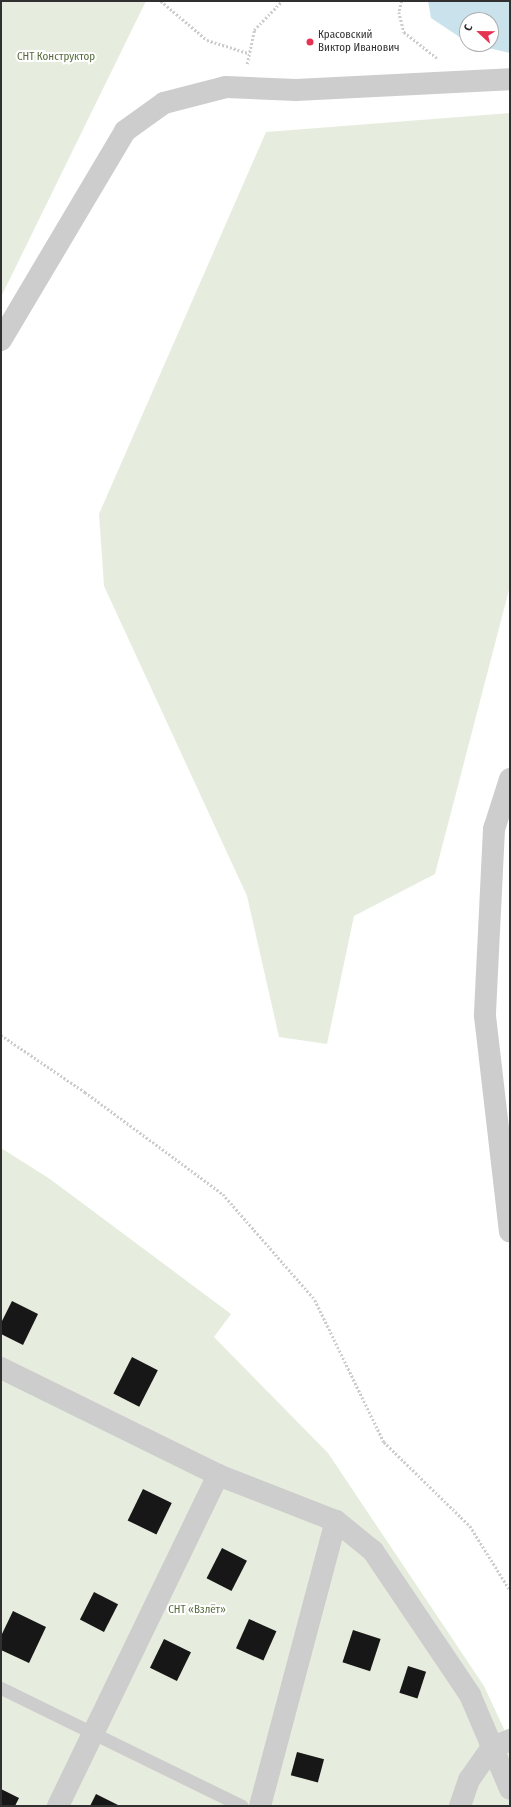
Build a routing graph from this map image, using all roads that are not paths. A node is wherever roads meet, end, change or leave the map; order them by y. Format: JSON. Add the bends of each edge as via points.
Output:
{"nodes":[{"id":1,"x":510,"y":78,"type":"edge"},
{"id":2,"x":1,"y":340,"type":"edge"},
{"id":3,"x":510,"y":780,"type":"edge"},
{"id":4,"x":510,"y":1232,"type":"edge"},
{"id":5,"x":1,"y":1368,"type":"edge"},
{"id":6,"x":218,"y":1475,"type":"junction"},
{"id":7,"x":336,"y":1521,"type":"junction"},
{"id":8,"x":1,"y":1688,"type":"edge"},
{"id":9,"x":93,"y":1733,"type":"junction"},
{"id":10,"x":501,"y":1744,"type":"edge"},
{"id":11,"x":510,"y":1789,"type":"edge"},
{"id":12,"x":58,"y":1806,"type":"edge"},
{"id":13,"x":242,"y":1806,"type":"edge"},
{"id":14,"x":260,"y":1806,"type":"edge"},
{"id":15,"x":460,"y":1806,"type":"edge"}],
"edges":[{"from":1,"to":2,"type":"street","via":[[296,90],[226,87],[164,103],[125,131]]},
{"from":3,"to":4,"type":"street","via":[[494,829],[485,1016]]},
{"from":5,"to":6,"type":"street"},
{"from":6,"to":7,"type":"street"},
{"from":6,"to":9,"type":"street"},
{"from":7,"to":10,"type":"street","via":[[373,1551]]},
{"from":7,"to":14,"type":"street"},
{"from":8,"to":9,"type":"lane"},
{"from":9,"to":12,"type":"street"},
{"from":9,"to":13,"type":"lane"},
{"from":10,"to":11,"type":"street"},
{"from":10,"to":15,"type":"street","via":[[470,1780]]}]}
